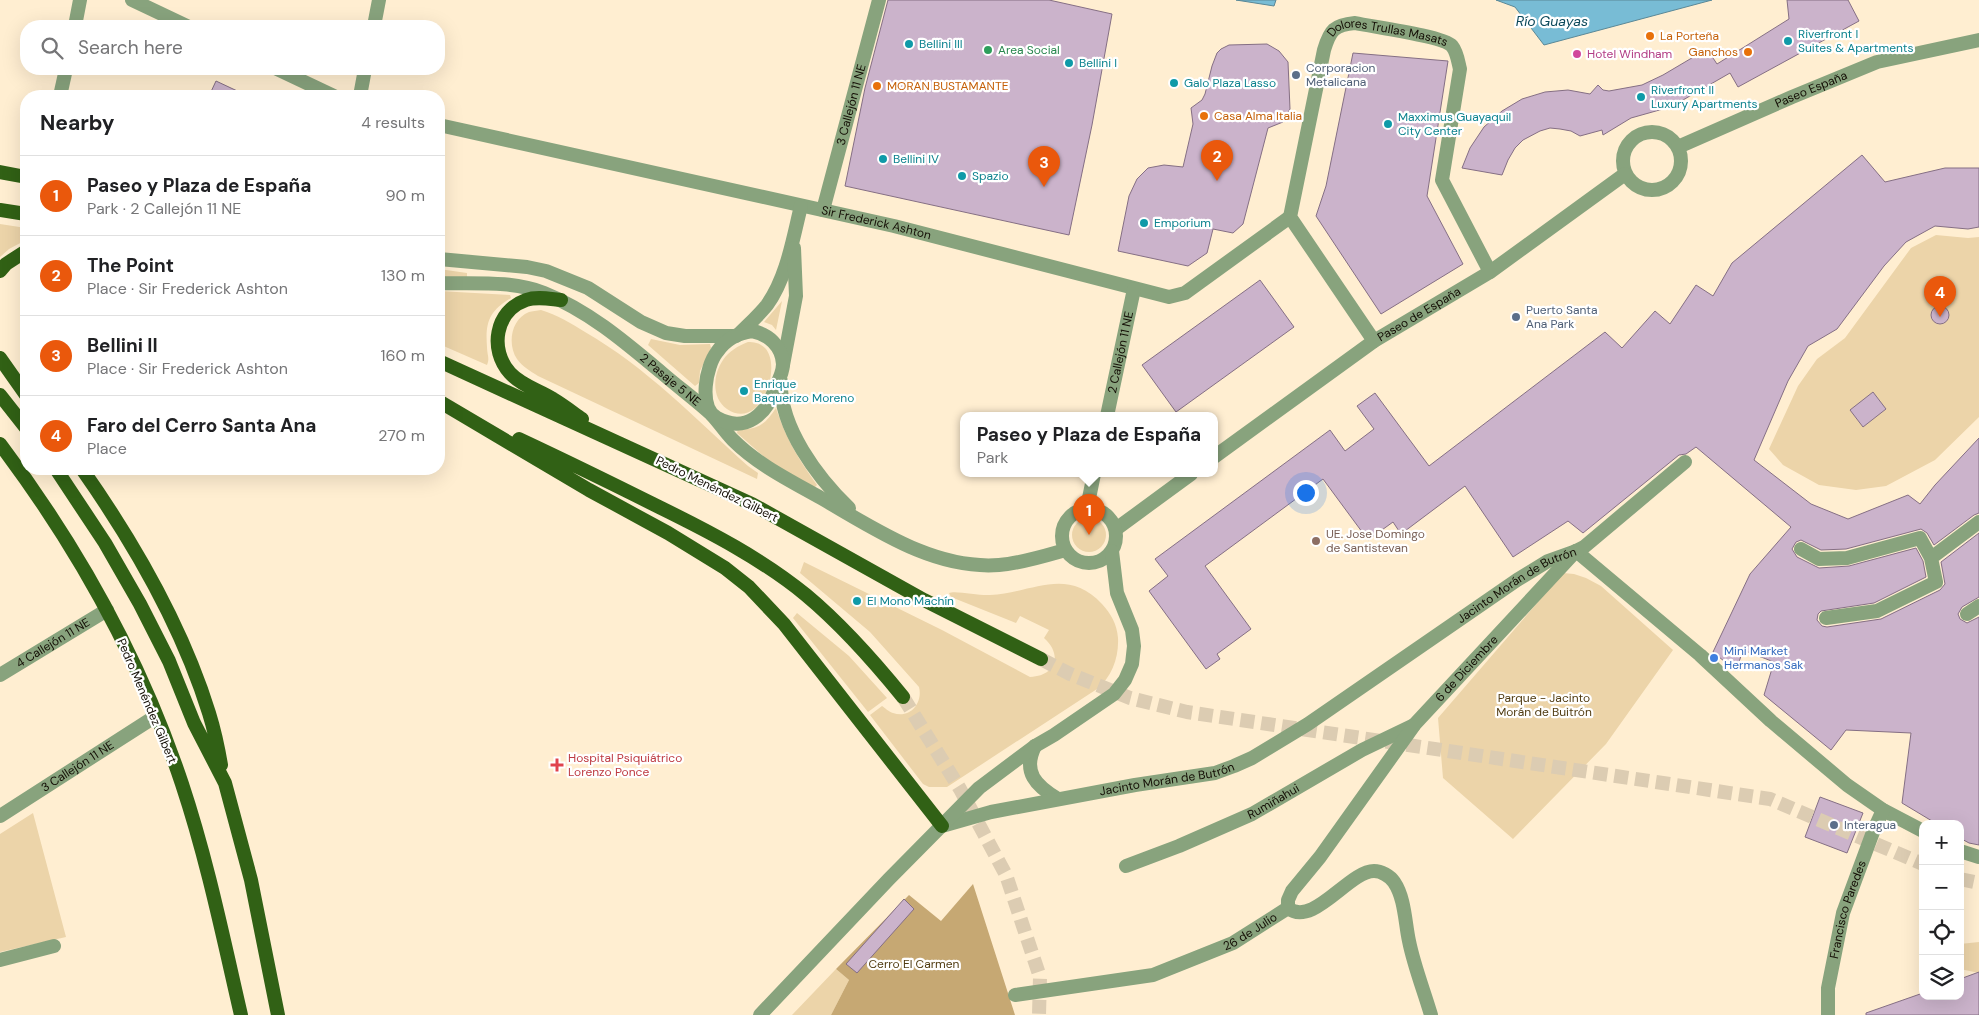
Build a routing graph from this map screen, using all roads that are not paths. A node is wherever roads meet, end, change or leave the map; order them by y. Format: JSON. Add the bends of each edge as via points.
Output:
{"nodes":[{"id":1,"x":80,"y":0,"type":"edge"},
{"id":2,"x":132,"y":0,"type":"edge"},
{"id":3,"x":379,"y":0,"type":"edge"},
{"id":4,"x":879,"y":0,"type":"edge"},
{"id":5,"x":76,"y":20,"type":"edge"},
{"id":6,"x":174,"y":20,"type":"edge"},
{"id":7,"x":375,"y":20,"type":"edge"},
{"id":8,"x":1979,"y":40,"type":"edge"},
{"id":9,"x":65,"y":75,"type":"edge"},
{"id":10,"x":290,"y":75,"type":"edge"},
{"id":11,"x":364,"y":75,"type":"edge"},
{"id":12,"x":61,"y":90,"type":"edge"},
{"id":13,"x":321,"y":90,"type":"edge"},
{"id":14,"x":361,"y":90,"type":"edge"},
{"id":15,"x":445,"y":126,"type":"edge"},
{"id":16,"x":1678,"y":147,"type":"junction"},
{"id":17,"x":0,"y":172,"type":"edge"},
{"id":18,"x":1625,"y":174,"type":"junction"},
{"id":19,"x":20,"y":176,"type":"edge"},
{"id":20,"x":801,"y":206,"type":"junction"},
{"id":21,"x":0,"y":210,"type":"edge"},
{"id":22,"x":823,"y":210,"type":"junction"},
{"id":23,"x":20,"y":213,"type":"edge"},
{"id":24,"x":1290,"y":217,"type":"junction"},
{"id":25,"x":793,"y":239,"type":"junction"},
{"id":26,"x":20,"y":254,"type":"edge"},
{"id":27,"x":445,"y":260,"type":"edge"},
{"id":28,"x":0,"y":271,"type":"edge"},
{"id":29,"x":1490,"y":272,"type":"junction"},
{"id":30,"x":445,"y":283,"type":"edge"},
{"id":31,"x":1134,"y":289,"type":"junction"},
{"id":32,"x":561,"y":300,"type":"junction"},
{"id":33,"x":738,"y":334,"type":"junction"},
{"id":34,"x":1374,"y":341,"type":"junction"},
{"id":35,"x":0,"y":358,"type":"edge"},
{"id":36,"x":445,"y":363,"type":"edge"},
{"id":37,"x":782,"y":369,"type":"junction"},
{"id":38,"x":20,"y":386,"type":"edge"},
{"id":39,"x":0,"y":395,"type":"edge"},
{"id":40,"x":445,"y":404,"type":"edge"},
{"id":41,"x":445,"y":405,"type":"edge"},
{"id":42,"x":1107,"y":412,"type":"edge"},
{"id":43,"x":712,"y":415,"type":"junction"},
{"id":44,"x":20,"y":420,"type":"edge"},
{"id":45,"x":606,"y":437,"type":"junction"},
{"id":46,"x":0,"y":444,"type":"edge"},
{"id":47,"x":1218,"y":454,"type":"edge"},
{"id":48,"x":1685,"y":462,"type":"dead end"},
{"id":49,"x":20,"y":471,"type":"edge"},
{"id":50,"x":23,"y":475,"type":"edge"},
{"id":51,"x":60,"y":475,"type":"edge"},
{"id":52,"x":86,"y":475,"type":"edge"},
{"id":53,"x":1093,"y":477,"type":"edge"},
{"id":54,"x":1187,"y":477,"type":"edge"},
{"id":55,"x":1086,"y":508,"type":"junction"},
{"id":56,"x":1979,"y":522,"type":"edge"},
{"id":57,"x":1116,"y":529,"type":"junction"},
{"id":58,"x":879,"y":532,"type":"junction"},
{"id":59,"x":1801,"y":549,"type":"dead end"},
{"id":60,"x":1065,"y":550,"type":"junction"},
{"id":61,"x":1112,"y":551,"type":"junction"},
{"id":62,"x":1576,"y":551,"type":"junction"},
{"id":63,"x":1931,"y":558,"type":"junction"},
{"id":64,"x":1979,"y":606,"type":"edge"},
{"id":65,"x":106,"y":610,"type":"junction"},
{"id":66,"x":1967,"y":614,"type":"dead end"},
{"id":67,"x":1826,"y":618,"type":"dead end"},
{"id":68,"x":1041,"y":659,"type":"tunnel mouth"},
{"id":69,"x":0,"y":675,"type":"edge"},
{"id":70,"x":903,"y":697,"type":"tunnel mouth"},
{"id":71,"x":156,"y":716,"type":"junction"},
{"id":72,"x":1415,"y":724,"type":"junction"},
{"id":73,"x":1035,"y":746,"type":"junction"},
{"id":74,"x":225,"y":783,"type":"junction"},
{"id":75,"x":1058,"y":799,"type":"junction"},
{"id":76,"x":1883,"y":810,"type":"junction"},
{"id":77,"x":0,"y":816,"type":"edge"},
{"id":78,"x":942,"y":826,"type":"junction"},
{"id":79,"x":1919,"y":829,"type":"edge"},
{"id":80,"x":1964,"y":851,"type":"edge"},
{"id":81,"x":1979,"y":857,"type":"edge"},
{"id":82,"x":1126,"y":866,"type":"dead end"},
{"id":83,"x":1288,"y":908,"type":"junction"},
{"id":84,"x":54,"y":946,"type":"dead end"},
{"id":85,"x":0,"y":960,"type":"edge"},
{"id":86,"x":234,"y":986,"type":"junction"},
{"id":87,"x":1015,"y":995,"type":"dead end"},
{"id":88,"x":236,"y":1015,"type":"edge"},
{"id":89,"x":241,"y":1015,"type":"edge"},
{"id":90,"x":278,"y":1015,"type":"edge"},
{"id":91,"x":760,"y":1015,"type":"edge"},
{"id":92,"x":1431,"y":1015,"type":"edge"},
{"id":93,"x":1828,"y":1015,"type":"edge"}],
"edges":[{"from":1,"to":5,"type":"street"},
{"from":2,"to":6,"type":"street"},
{"from":3,"to":7,"type":"street"},
{"from":4,"to":22,"type":"street","name":"3 Callejón 11 NE"},
{"from":8,"to":16,"type":"street","name":"Paseo España","via":[[1877,62]]},
{"from":9,"to":12,"type":"street"},
{"from":10,"to":13,"type":"street"},
{"from":11,"to":14,"type":"street"},
{"from":15,"to":20,"type":"street","name":"Sir Frederick Ashton"},
{"from":16,"to":18,"type":"street","via":[[1663,133],[1643,132],[1631,141],[1623,154]]},
{"from":16,"to":18,"type":"street","via":[[1681,165],[1678,174],[1665,187],[1647,190],[1630,182]]},
{"from":17,"to":19,"type":"main road"},
{"from":18,"to":29,"type":"street","name":"Paseo de España"},
{"from":20,"to":22,"type":"street","name":"Sir Frederick Ashton"},
{"from":20,"to":25,"type":"street"},
{"from":21,"to":23,"type":"main road"},
{"from":22,"to":31,"type":"street","name":"Sir Frederick Ashton","via":[[1007,254]]},
{"from":24,"to":29,"type":"street","name":"Dolores Trullas Masats","via":[[1330,32],[1342,25],[1355,23],[1438,39],[1451,46],[1460,69],[1442,180]]},
{"from":24,"to":31,"type":"street","name":"Sir Frederick Ashton","via":[[1185,293],[1169,297]]},
{"from":24,"to":34,"type":"street"},
{"from":25,"to":33,"type":"street","via":[[777,289],[766,306]]},
{"from":25,"to":37,"type":"street","via":[[796,296]]},
{"from":26,"to":28,"type":"main road"},
{"from":27,"to":33,"type":"street","via":[[546,271],[588,288],[641,322],[666,333],[685,336]]},
{"from":29,"to":34,"type":"street","name":"Paseo de España"},
{"from":30,"to":32,"type":"street","name":"2 Pasaje 5 NE","via":[[526,288]]},
{"from":31,"to":42,"type":"street","name":"2 Callejón 11 NE"},
{"from":32,"to":43,"type":"street","name":"2 Pasaje 5 NE","via":[[625,342]]},
{"from":32,"to":45,"type":"main road","via":[[535,298],[508,311],[498,328],[502,363],[520,382],[553,398]]},
{"from":33,"to":37,"type":"street","via":[[752,331],[770,338],[779,350]]},
{"from":33,"to":43,"type":"street","via":[[721,348],[711,362],[705,395]]},
{"from":34,"to":47,"type":"street","name":"Paseo de España"},
{"from":35,"to":38,"type":"main road"},
{"from":36,"to":45,"type":"main road","name":"Pedro Menéndez Gilbert"},
{"from":37,"to":43,"type":"street","via":[[770,401],[752,420],[727,423]]},
{"from":37,"to":58,"type":"street","name":"2 Pasaje 5 NE","via":[[785,407],[799,444],[835,494]]},
{"from":39,"to":44,"type":"main road"},
{"from":40,"to":70,"type":"main road","via":[[595,475],[743,552],[805,594],[839,624]]},
{"from":41,"to":78,"type":"main road","via":[[668,533],[750,587],[784,624]]},
{"from":43,"to":58,"type":"street","name":"2 Pasaje 5 NE","via":[[733,440],[756,459]]},
{"from":45,"to":68,"type":"main road","name":"Pedro Menéndez Gilbert","via":[[752,504],[924,600]]},
{"from":46,"to":49,"type":"main road","name":"Pedro Menéndez Gilbert"},
{"from":48,"to":62,"type":"street","name":"6 de Diciembre"},
{"from":50,"to":65,"type":"main road","name":"Pedro Menéndez Gilbert","via":[[71,547]]},
{"from":51,"to":74,"type":"main road","via":[[106,543],[140,604]]},
{"from":52,"to":74,"type":"main road","via":[[123,531],[188,653],[210,714]]},
{"from":53,"to":55,"type":"street"},
{"from":54,"to":57,"type":"street"},
{"from":55,"to":57,"type":"street","via":[[1094,508],[1108,516]]},
{"from":55,"to":60,"type":"street","via":[[1070,516],[1065,523],[1062,532]]},
{"from":56,"to":63,"type":"street"},
{"from":57,"to":61,"type":"street"},
{"from":58,"to":60,"type":"street","name":"2 Pasaje 5 NE","via":[[934,556],[966,563],[998,565]]},
{"from":59,"to":63,"type":"street","via":[[1819,559],[1847,558],[1920,538]]},
{"from":60,"to":61,"type":"street","via":[[1071,557],[1088,563],[1097,562]]},
{"from":61,"to":73,"type":"street","name":"Jacinto Morán de Butrón","via":[[1117,593],[1132,630],[1132,664],[1114,694]]},
{"from":62,"to":72,"type":"street","name":"6 de Diciembre"},
{"from":62,"to":75,"type":"street","name":"Jacinto Morán de Butrón","via":[[1517,580],[1308,724],[1252,758],[1215,773]]},
{"from":62,"to":76,"type":"street","name":"Jacinto Morán de Butrón","via":[[1700,655],[1771,721]]},
{"from":63,"to":67,"type":"street","via":[[1936,582],[1878,611]]},
{"from":64,"to":66,"type":"street"},
{"from":65,"to":69,"type":"street","name":"4 Callejón 11 NE"},
{"from":65,"to":71,"type":"main road","name":"Pedro Menéndez Gilbert"},
{"from":71,"to":77,"type":"street","name":"3 Callejón 11 NE"},
{"from":71,"to":86,"type":"main road","name":"Pedro Menéndez Gilbert","via":[[202,850]]},
{"from":72,"to":82,"type":"street","name":"Rumiñahui","via":[[1362,750],[1252,814]]},
{"from":72,"to":83,"type":"street","name":"6 de Diciembre","via":[[1292,891]]},
{"from":73,"to":75,"type":"street","via":[[1029,763],[1031,772],[1041,787]]},
{"from":73,"to":78,"type":"street","name":"Jacinto Morán de Butrón","via":[[979,788]]},
{"from":74,"to":90,"type":"main road","via":[[251,880]]},
{"from":75,"to":78,"type":"street","name":"Jacinto Morán de Butrón","via":[[991,812]]},
{"from":76,"to":79,"type":"street","name":"Jacinto Morán de Butrón"},
{"from":76,"to":93,"type":"street","name":"Francisco Paredes","via":[[1844,913],[1828,988]]},
{"from":78,"to":91,"type":"street","name":"Jacinto Morán de Butrón"},
{"from":80,"to":81,"type":"street"},
{"from":83,"to":87,"type":"street","name":"26 de Julio","via":[[1232,943],[1153,976]]},
{"from":83,"to":92,"type":"street","name":"26 de Julio","via":[[1293,913],[1317,906],[1363,873],[1375,871],[1394,880]]},
{"from":84,"to":85,"type":"street"},
{"from":86,"to":88,"type":"street","name":"Pedro Menéndez Gilbert"},
{"from":86,"to":89,"type":"main road","name":"Pedro Menéndez Gilbert"}]}
